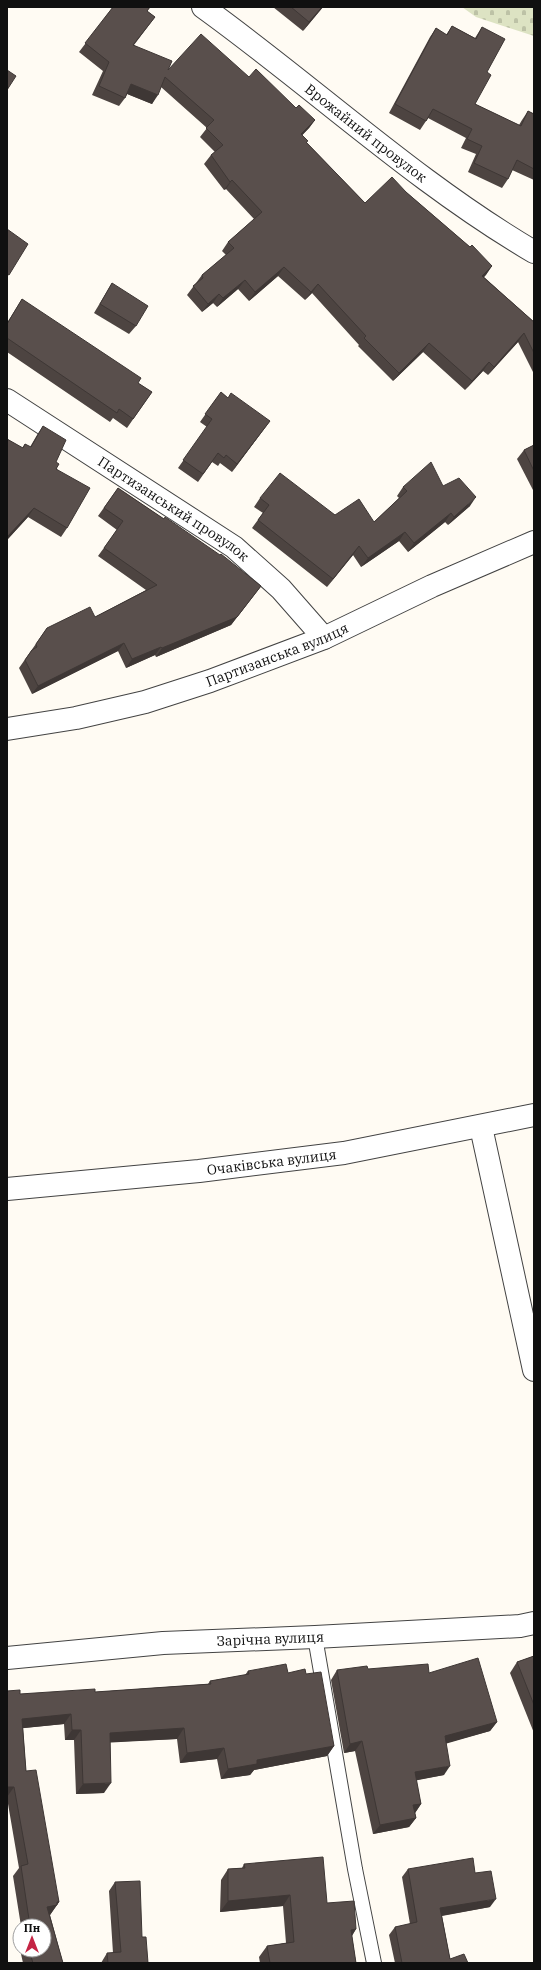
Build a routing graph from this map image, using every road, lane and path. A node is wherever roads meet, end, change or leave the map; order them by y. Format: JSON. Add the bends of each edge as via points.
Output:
{"nodes":[{"id":1,"x":203,"y":7,"type":"edge"},
{"id":2,"x":534,"y":252,"type":"edge"},
{"id":3,"x":7,"y":400,"type":"edge"},
{"id":4,"x":534,"y":542,"type":"edge"},
{"id":5,"x":324,"y":638,"type":"junction"},
{"id":6,"x":7,"y":729,"type":"edge"},
{"id":7,"x":534,"y":1116,"type":"edge"},
{"id":8,"x":481,"y":1127,"type":"junction"},
{"id":9,"x":7,"y":1189,"type":"edge"},
{"id":10,"x":534,"y":1370,"type":"edge"},
{"id":11,"x":534,"y":1623,"type":"edge"},
{"id":12,"x":315,"y":1637,"type":"junction"},
{"id":13,"x":7,"y":1658,"type":"edge"},
{"id":14,"x":374,"y":1963,"type":"edge"}],
"edges":[{"from":1,"to":2,"type":"street","name":"Врожайний провулок","via":[[440,191]]},
{"from":3,"to":5,"type":"street","name":"Партизанський провулок","via":[[234,547],[282,589]]},
{"from":4,"to":5,"type":"street","name":"Партизанська вулиця","via":[[432,586]]},
{"from":5,"to":6,"type":"street","name":"Партизанська вулиця","via":[[210,681],[145,702],[76,718]]},
{"from":7,"to":8,"type":"street","name":"Очаківська вулиця"},
{"from":8,"to":9,"type":"street","name":"Очаківська вулиця","via":[[344,1153],[198,1171]]},
{"from":8,"to":10,"type":"street"},
{"from":11,"to":12,"type":"street","name":"Зарічна вулиця"},
{"from":12,"to":13,"type":"street","name":"Зарічна вулиця","via":[[163,1643]]},
{"from":12,"to":14,"type":"lane"}]}
